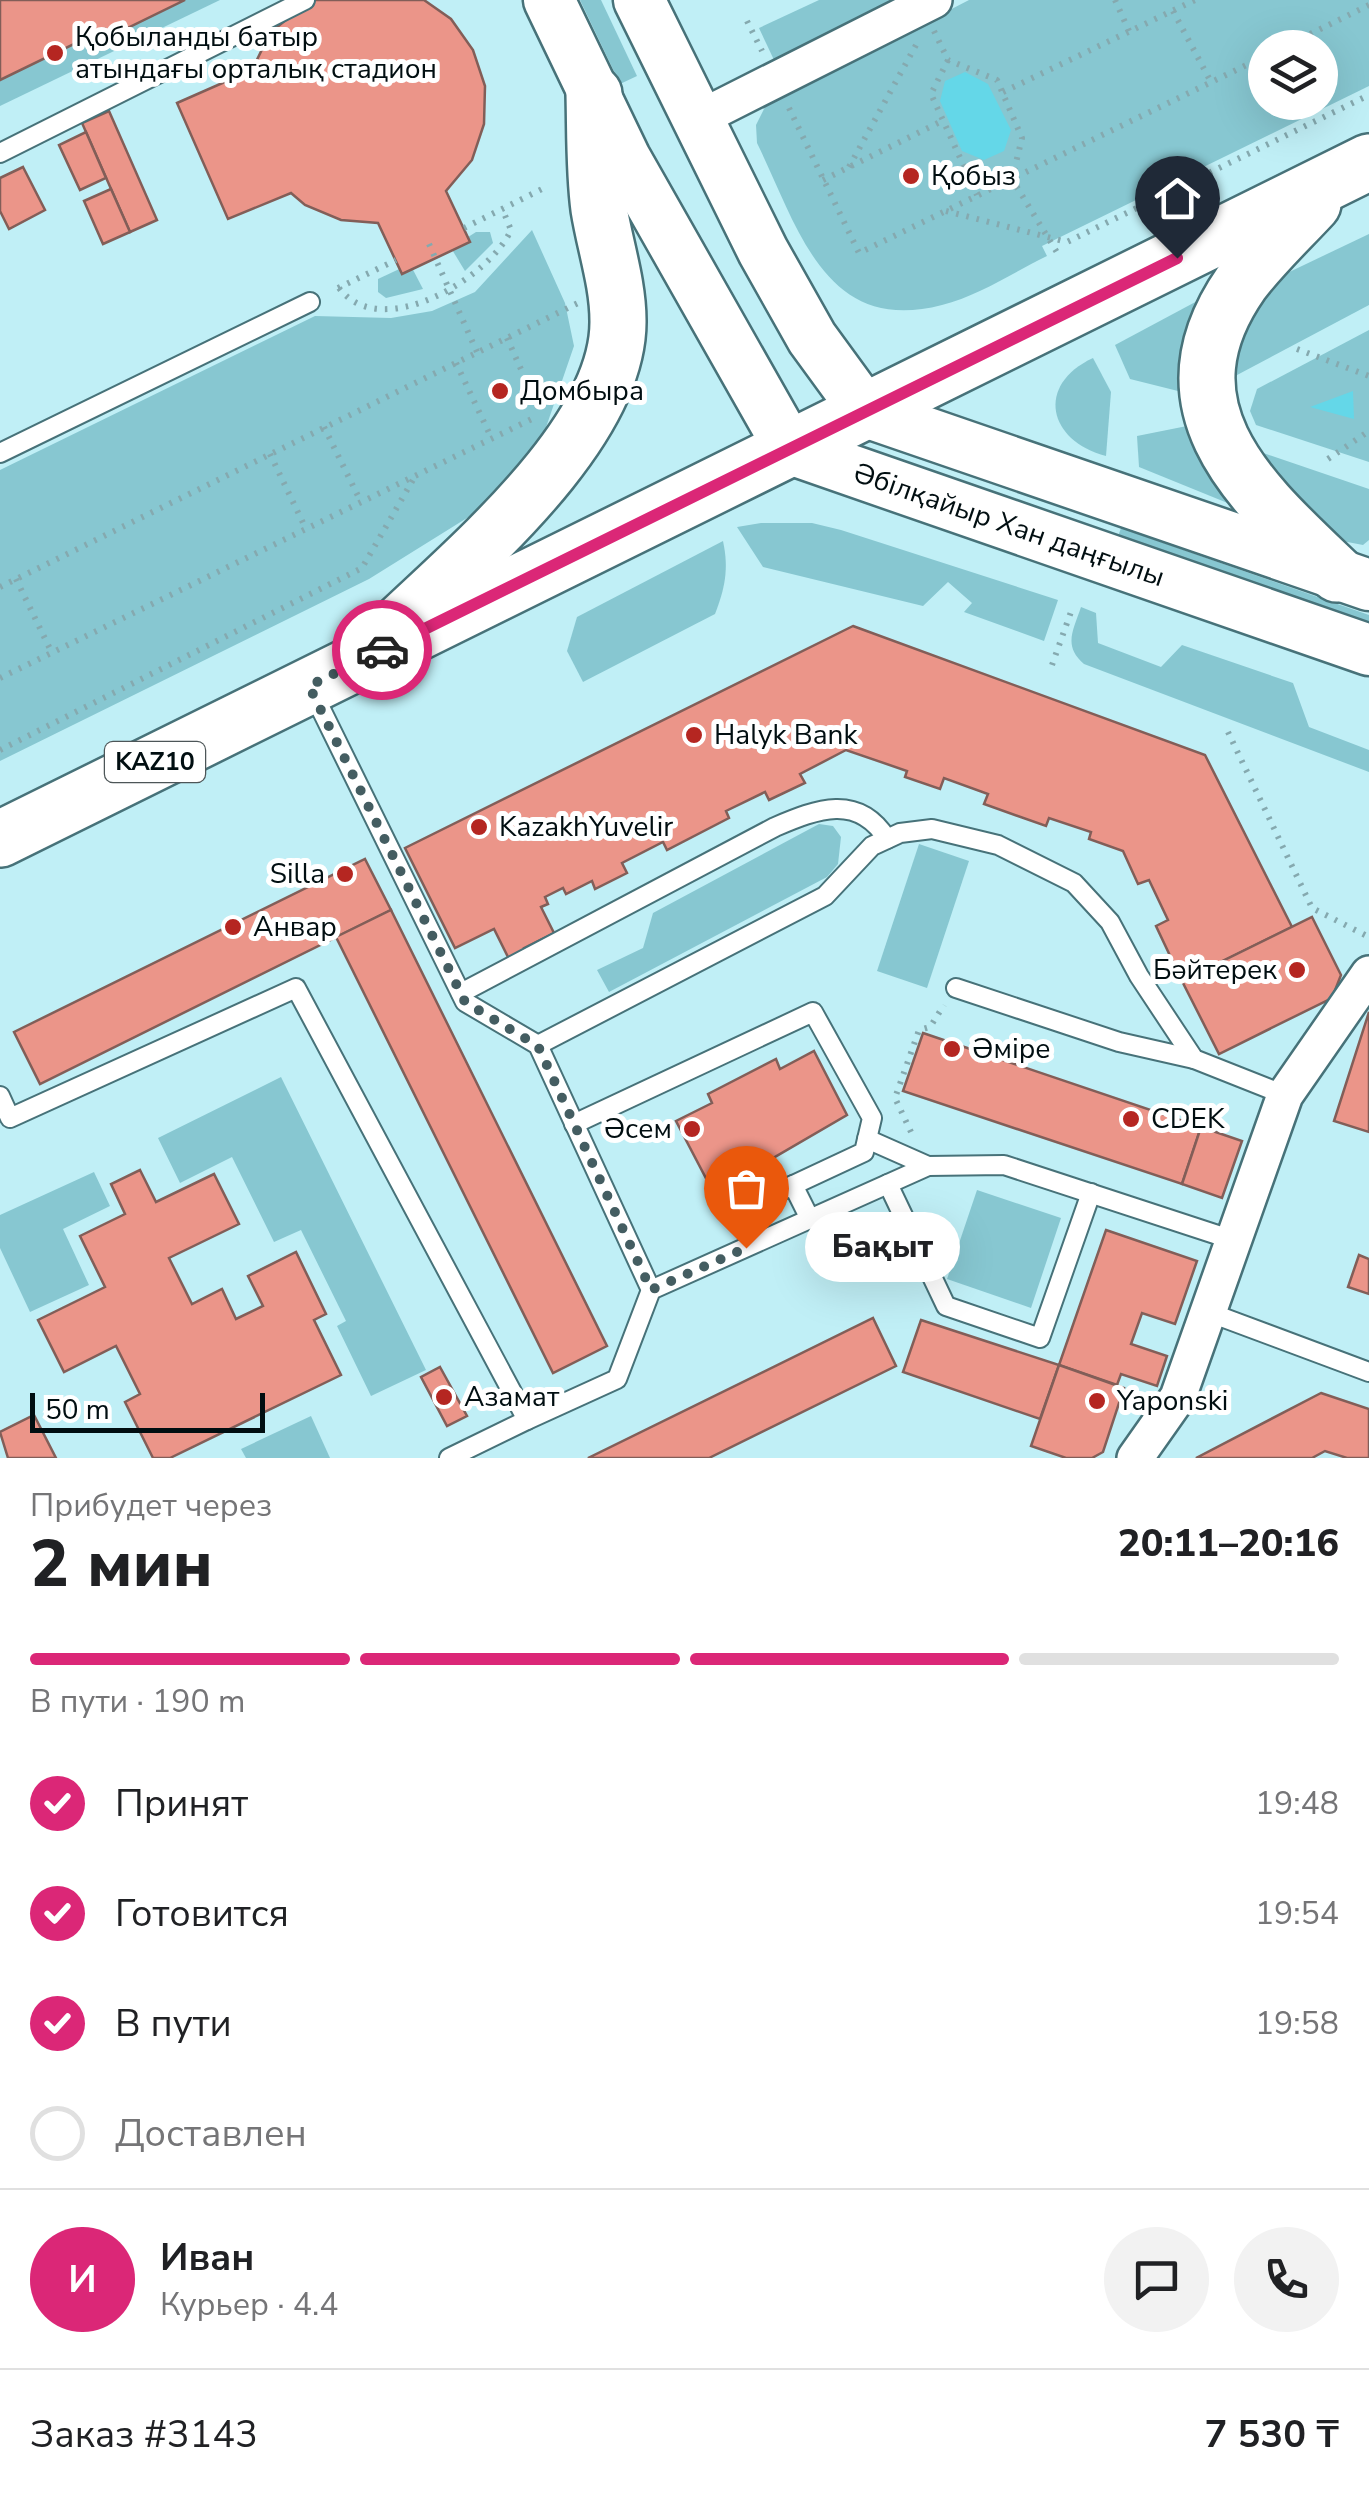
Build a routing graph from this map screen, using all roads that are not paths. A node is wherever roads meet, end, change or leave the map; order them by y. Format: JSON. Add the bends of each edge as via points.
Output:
{"nodes":[{"id":1,"x":305,"y":0,"type":"edge"},
{"id":2,"x":549,"y":0,"type":"edge"},
{"id":3,"x":640,"y":0,"type":"edge"},
{"id":4,"x":934,"y":0,"type":"edge"},
{"id":5,"x":594,"y":94,"type":"junction"},
{"id":6,"x":698,"y":120,"type":"junction"},
{"id":7,"x":0,"y":153,"type":"edge"},
{"id":8,"x":624,"y":158,"type":"junction"},
{"id":9,"x":1353,"y":170,"type":"edge"},
{"id":10,"x":310,"y":302,"type":"road end"},
{"id":11,"x":866,"y":412,"type":"junction"},
{"id":12,"x":790,"y":449,"type":"junction"},
{"id":13,"x":0,"y":453,"type":"edge"},
{"id":14,"x":1353,"y":580,"type":"edge"},
{"id":15,"x":1369,"y":650,"type":"edge"},
{"id":16,"x":362,"y":660,"type":"junction"},
{"id":17,"x":309,"y":686,"type":"junction"},
{"id":18,"x":0,"y":839,"type":"edge"},
{"id":19,"x":887,"y":839,"type":"junction"},
{"id":20,"x":1369,"y":974,"type":"edge"},
{"id":21,"x":956,"y":988,"type":"road end"},
{"id":22,"x":461,"y":993,"type":"junction"},
{"id":23,"x":538,"y":1046,"type":"junction"},
{"id":24,"x":1194,"y":1058,"type":"junction"},
{"id":25,"x":1285,"y":1095,"type":"junction"},
{"id":26,"x":0,"y":1096,"type":"edge"},
{"id":27,"x":574,"y":1124,"type":"junction"},
{"id":28,"x":867,"y":1139,"type":"junction"},
{"id":29,"x":928,"y":1166,"type":"junction"},
{"id":30,"x":888,"y":1184,"type":"junction"},
{"id":31,"x":792,"y":1185,"type":"junction"},
{"id":32,"x":1091,"y":1194,"type":"junction"},
{"id":33,"x":742,"y":1209,"type":"dead end"},
{"id":34,"x":810,"y":1219,"type":"junction"},
{"id":35,"x":1233,"y":1240,"type":"junction"},
{"id":36,"x":651,"y":1290,"type":"junction"},
{"id":37,"x":1208,"y":1312,"type":"junction"},
{"id":38,"x":1369,"y":1372,"type":"edge"},
{"id":39,"x":528,"y":1420,"type":"junction"},
{"id":40,"x":449,"y":1458,"type":"edge"},
{"id":41,"x":1135,"y":1458,"type":"edge"}],
"edges":[{"from":1,"to":7,"type":"lane"},
{"from":2,"to":5,"type":"main road"},
{"from":3,"to":6,"type":"main road"},
{"from":4,"to":6,"type":"street"},
{"from":5,"to":8,"type":"main road"},
{"from":5,"to":16,"type":"main road","via":[[599,205],[618,322],[608,383],[559,459],[478,549]]},
{"from":6,"to":8,"type":"main road"},
{"from":6,"to":11,"type":"main road","via":[[802,320]]},
{"from":8,"to":12,"type":"main road"},
{"from":9,"to":11,"type":"main road","number":"KAZ10"},
{"from":9,"to":14,"type":"main road","via":[[1240,284],[1220,324],[1207,401],[1222,449],[1239,472]]},
{"from":10,"to":13,"type":"lane"},
{"from":11,"to":12,"type":"main road","number":"KAZ10"},
{"from":11,"to":14,"type":"main road"},
{"from":12,"to":15,"type":"main road","name":"Әбілқайыр Хан даңғылы"},
{"from":12,"to":16,"type":"main road","number":"KAZ10"},
{"from":16,"to":17,"type":"main road","number":"KAZ10"},
{"from":17,"to":18,"type":"main road","number":"KAZ10"},
{"from":17,"to":22,"type":"lane"},
{"from":19,"to":22,"type":"lane","via":[[877,823],[854,809],[822,807]]},
{"from":19,"to":23,"type":"lane","via":[[825,896]]},
{"from":19,"to":24,"type":"lane","via":[[932,829],[965,834],[1074,883],[1110,922]]},
{"from":20,"to":25,"type":"street"},
{"from":21,"to":24,"type":"lane","via":[[1119,1042]]},
{"from":22,"to":23,"type":"lane","via":[[465,1002]]},
{"from":23,"to":27,"type":"lane"},
{"from":24,"to":25,"type":"lane"},
{"from":25,"to":35,"type":"street"},
{"from":26,"to":39,"type":"lane","via":[[10,1118],[296,988]]},
{"from":27,"to":28,"type":"lane","via":[[813,1012],[872,1118]]},
{"from":27,"to":36,"type":"lane"},
{"from":28,"to":29,"type":"lane"},
{"from":28,"to":31,"type":"lane","via":[[864,1152]]},
{"from":29,"to":30,"type":"lane"},
{"from":29,"to":32,"type":"lane","via":[[1004,1165]]},
{"from":30,"to":32,"type":"lane","via":[[946,1306],[1040,1338]]},
{"from":30,"to":34,"type":"lane"},
{"from":31,"to":33,"type":"lane"},
{"from":31,"to":34,"type":"lane"},
{"from":32,"to":35,"type":"lane"},
{"from":34,"to":36,"type":"lane"},
{"from":35,"to":37,"type":"street"},
{"from":36,"to":39,"type":"lane","via":[[617,1379]]},
{"from":37,"to":38,"type":"lane"},
{"from":37,"to":41,"type":"street","via":[[1178,1397]]},
{"from":39,"to":40,"type":"lane"}]}
